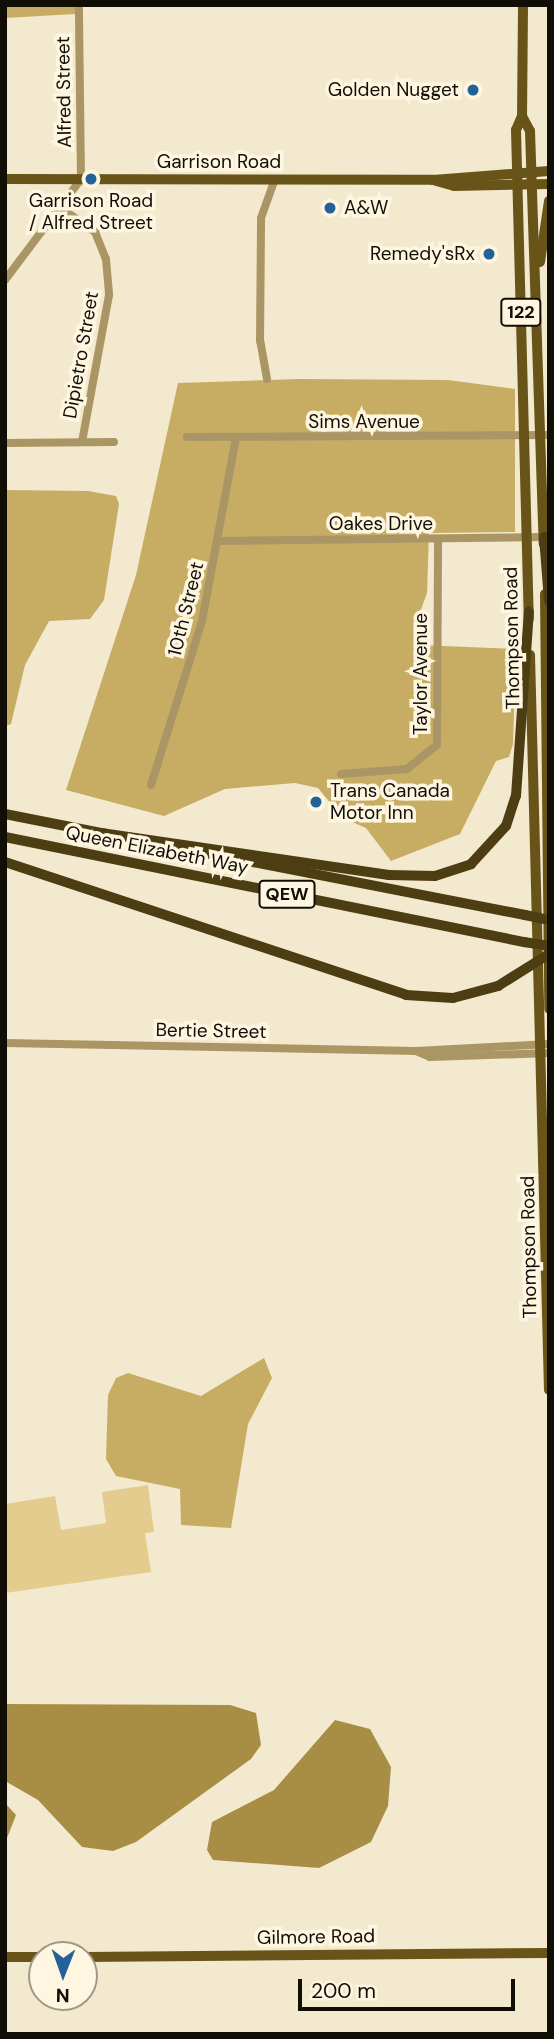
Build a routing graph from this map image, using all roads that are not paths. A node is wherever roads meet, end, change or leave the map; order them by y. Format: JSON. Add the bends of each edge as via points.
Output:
{"nodes":[{"id":1,"x":79,"y":5,"type":"edge"},
{"id":2,"x":523,"y":5,"type":"edge"},
{"id":3,"x":522,"y":116,"type":"junction"},
{"id":4,"x":516,"y":171,"type":"junction"},
{"id":5,"x":529,"y":171,"type":"junction"},
{"id":6,"x":549,"y":171,"type":"edge"},
{"id":7,"x":5,"y":179,"type":"edge"},
{"id":8,"x":81,"y":179,"type":"junction"},
{"id":9,"x":275,"y":179,"type":"junction"},
{"id":10,"x":433,"y":180,"type":"junction"},
{"id":11,"x":549,"y":184,"type":"edge"},
{"id":12,"x":516,"y":185,"type":"junction"},
{"id":13,"x":530,"y":185,"type":"junction"},
{"id":14,"x":549,"y":201,"type":"edge"},
{"id":15,"x":61,"y":208,"type":"junction"},
{"id":16,"x":5,"y":280,"type":"edge"},
{"id":17,"x":538,"y":336,"type":"junction"},
{"id":18,"x":267,"y":379,"type":"dead end"},
{"id":19,"x":187,"y":438,"type":"dead end"},
{"id":20,"x":236,"y":438,"type":"junction"},
{"id":21,"x":546,"y":438,"type":"edge"},
{"id":22,"x":526,"y":439,"type":"junction"},
{"id":23,"x":114,"y":442,"type":"dead end"},
{"id":24,"x":5,"y":443,"type":"edge"},
{"id":25,"x":82,"y":443,"type":"junction"},
{"id":26,"x":549,"y":459,"type":"edge"},
{"id":27,"x":542,"y":470,"type":"junction"},
{"id":28,"x":527,"y":537,"type":"junction"},
{"id":29,"x":544,"y":537,"type":"junction"},
{"id":30,"x":438,"y":540,"type":"junction"},
{"id":31,"x":218,"y":541,"type":"junction"},
{"id":32,"x":549,"y":601,"type":"edge"},
{"id":33,"x":529,"y":611,"type":"junction"},
{"id":34,"x":341,"y":774,"type":"dead end"},
{"id":35,"x":151,"y":785,"type":"dead end"},
{"id":36,"x":5,"y":814,"type":"edge"},
{"id":37,"x":101,"y":833,"type":"junction"},
{"id":38,"x":5,"y":837,"type":"edge"},
{"id":39,"x":5,"y":862,"type":"edge"},
{"id":40,"x":549,"y":920,"type":"edge"},
{"id":41,"x":549,"y":946,"type":"edge"},
{"id":42,"x":549,"y":954,"type":"edge"},
{"id":43,"x":549,"y":1009,"type":"edge"},
{"id":44,"x":5,"y":1043,"type":"edge"},
{"id":45,"x":544,"y":1049,"type":"edge"},
{"id":46,"x":547,"y":1099,"type":"edge"},
{"id":47,"x":549,"y":1390,"type":"edge"},
{"id":48,"x":549,"y":1953,"type":"edge"},
{"id":49,"x":5,"y":1957,"type":"edge"},
{"id":50,"x":28,"y":1957,"type":"edge"},
{"id":51,"x":98,"y":1957,"type":"edge"}],
"edges":[{"from":1,"to":8,"type":"street","name":"Alfred Street"},
{"from":2,"to":3,"type":"main road","number":"122"},
{"from":3,"to":4,"type":"main road","number":"122"},
{"from":3,"to":5,"type":"main road","number":"122","via":[[530,131]]},
{"from":4,"to":5,"type":"main road","name":"Garrison Road"},
{"from":4,"to":10,"type":"main road","name":"Garrison Road"},
{"from":4,"to":12,"type":"main road","name":"Thompson Road","number":"122"},
{"from":5,"to":6,"type":"main road","name":"Garrison Road"},
{"from":5,"to":13,"type":"main road","name":"Thompson Road","number":"122"},
{"from":7,"to":8,"type":"main road","name":"Garrison Road"},
{"from":8,"to":9,"type":"main road","name":"Garrison Road"},
{"from":8,"to":15,"type":"street"},
{"from":9,"to":10,"type":"main road","name":"Garrison Road"},
{"from":9,"to":18,"type":"street","via":[[261,218],[260,341]]},
{"from":10,"to":12,"type":"main road","name":"Garrison Road"},
{"from":11,"to":13,"type":"main road","name":"Garrison Road"},
{"from":12,"to":13,"type":"main road","name":"Garrison Road"},
{"from":12,"to":22,"type":"main road","name":"Thompson Road","number":"122"},
{"from":13,"to":17,"type":"main road","name":"Thompson Road","number":"122"},
{"from":14,"to":17,"type":"main road","via":[[541,232]]},
{"from":15,"to":16,"type":"street"},
{"from":15,"to":25,"type":"street","name":"Dipietro Street","via":[[95,232],[106,259],[109,295]]},
{"from":17,"to":21,"type":"main road","name":"Thompson Road","number":"122"},
{"from":19,"to":20,"type":"street","name":"Sims Avenue"},
{"from":20,"to":22,"type":"street","name":"Sims Avenue"},
{"from":20,"to":31,"type":"street","name":"10th Street"},
{"from":21,"to":22,"type":"street","name":"Sims Avenue"},
{"from":21,"to":27,"type":"main road","name":"Thompson Road","number":"122"},
{"from":22,"to":28,"type":"main road","name":"Thompson Road","number":"122"},
{"from":23,"to":25,"type":"street"},
{"from":24,"to":25,"type":"street"},
{"from":26,"to":27,"type":"main road"},
{"from":27,"to":29,"type":"main road","name":"Thompson Road","number":"122"},
{"from":28,"to":29,"type":"street","name":"Oakes Drive"},
{"from":28,"to":30,"type":"street","name":"Oakes Drive"},
{"from":28,"to":33,"type":"main road","name":"Thompson Road","number":"122"},
{"from":29,"to":32,"type":"highway"},
{"from":29,"to":43,"type":"main road","name":"Thompson Road","number":"122"},
{"from":30,"to":31,"type":"street","name":"Oakes Drive"},
{"from":30,"to":34,"type":"street","name":"Taylor Avenue","via":[[437,745],[407,769]]},
{"from":31,"to":35,"type":"street","name":"10th Street","via":[[202,621]]},
{"from":33,"to":37,"type":"highway","via":[[516,796],[506,826],[471,864],[435,876],[389,876]]},
{"from":33,"to":45,"type":"main road","name":"Thompson Road","number":"122"},
{"from":36,"to":37,"type":"highway","name":"Queen Elizabeth Way","number":"QEW"},
{"from":37,"to":40,"type":"highway","name":"Queen Elizabeth Way","number":"QEW","bridge":true},
{"from":38,"to":41,"type":"highway","name":"Queen Elizabeth Way","number":"QEW","bridge":true},
{"from":39,"to":42,"type":"highway","bridge":true,"via":[[406,995],[453,998],[498,986]]},
{"from":44,"to":45,"type":"street","name":"Bertie Street"},
{"from":45,"to":46,"type":"main road","name":"Thompson Road","number":"122"},
{"from":46,"to":47,"type":"main road","name":"Thompson Road","number":"122"},
{"from":48,"to":51,"type":"main road","name":"Gilmore Road"},
{"from":49,"to":50,"type":"main road"}]}
